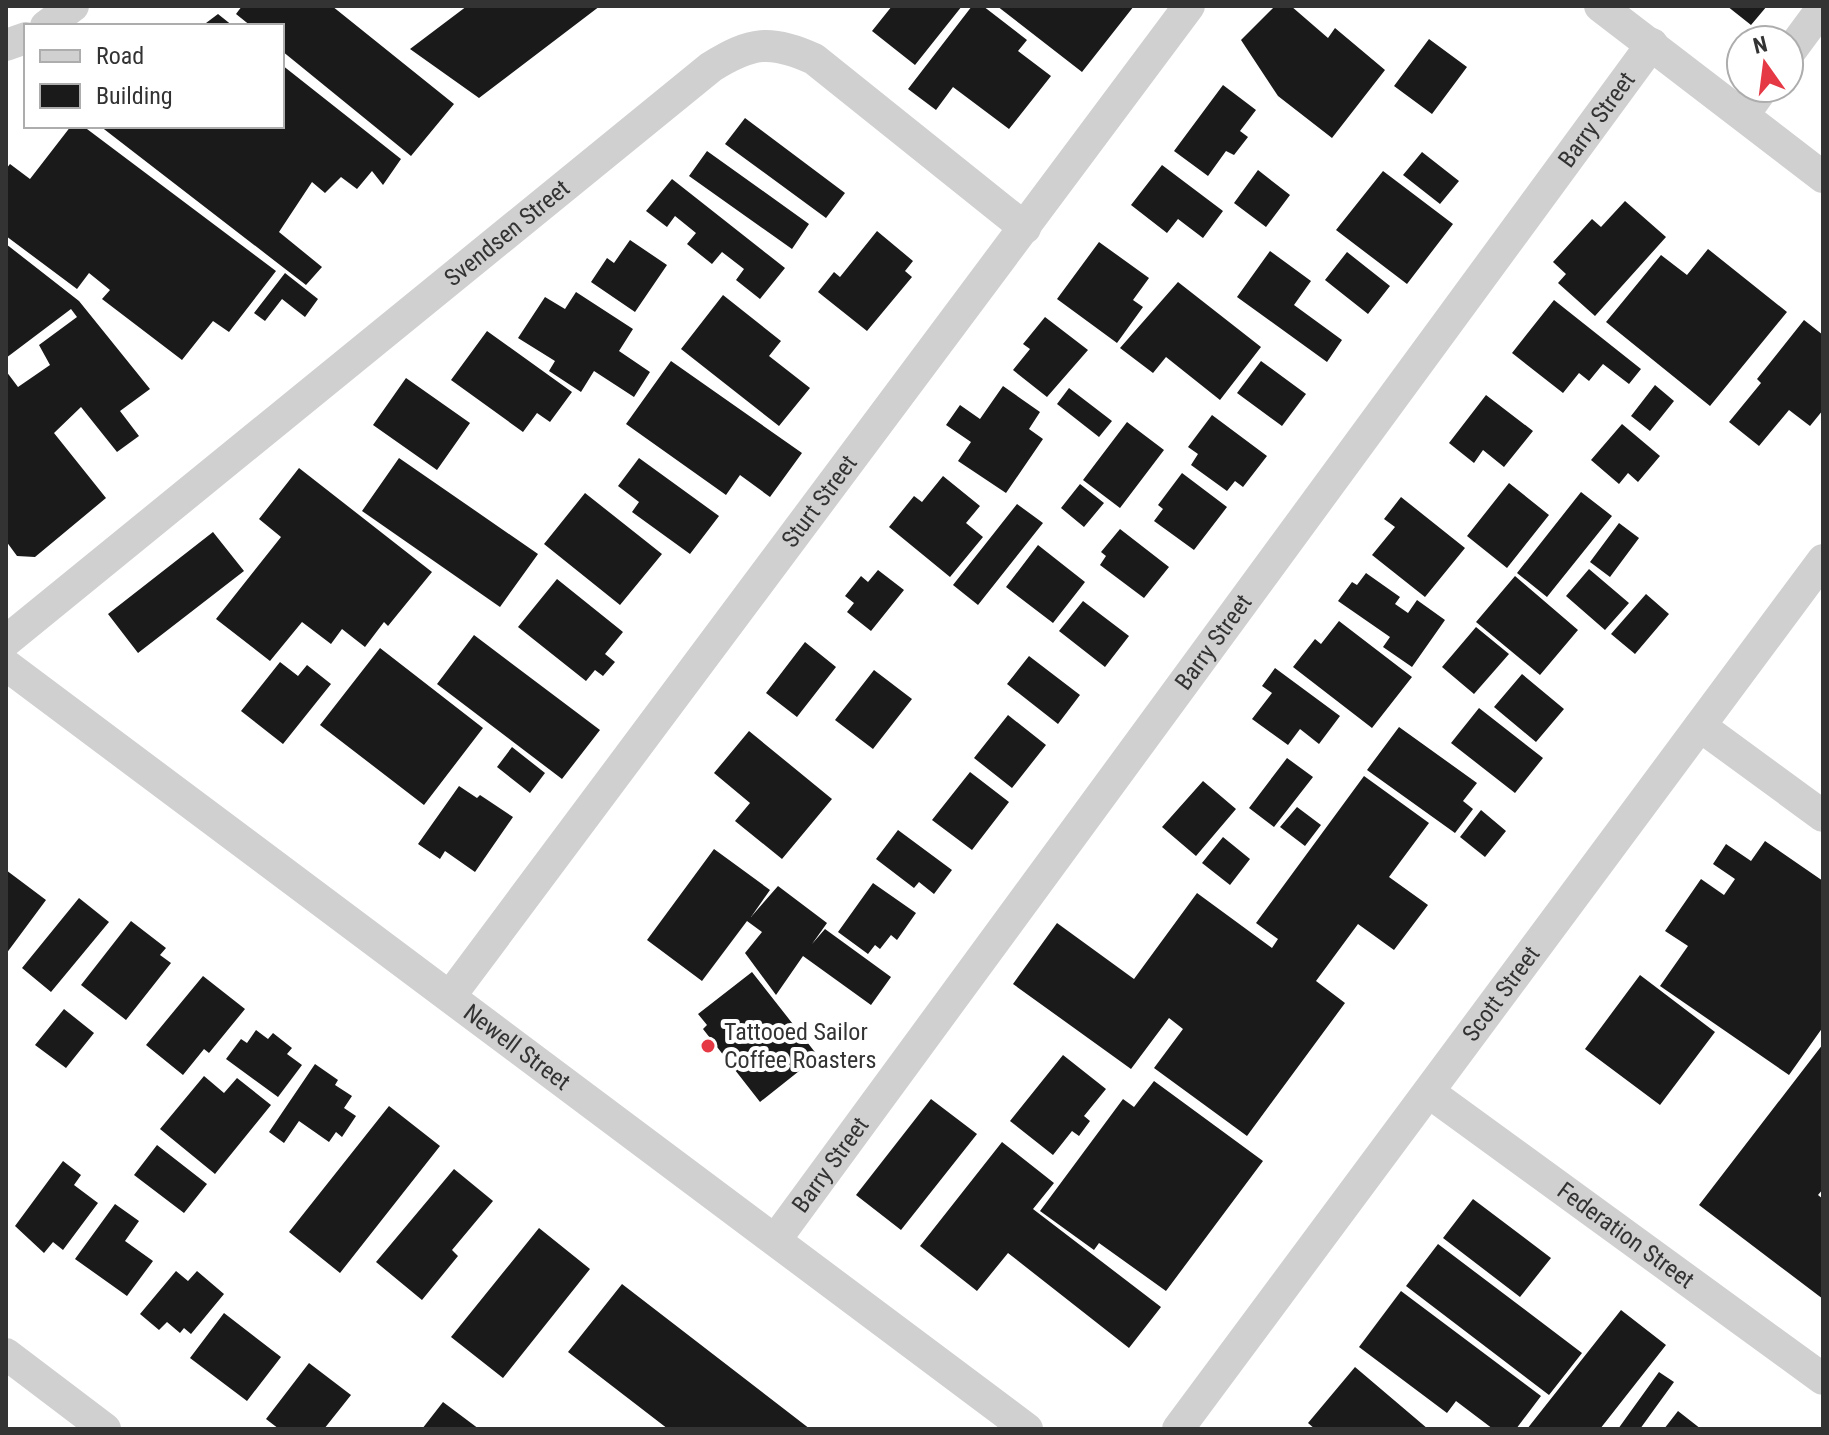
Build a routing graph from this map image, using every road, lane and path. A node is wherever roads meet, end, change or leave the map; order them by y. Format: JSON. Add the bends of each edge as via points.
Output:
{"nodes":[{"id":1,"x":73,"y":6,"type":"edge"},
{"id":2,"x":1189,"y":6,"type":"edge"},
{"id":3,"x":1600,"y":6,"type":"edge"},
{"id":4,"x":1823,"y":7,"type":"edge"},
{"id":5,"x":49,"y":24,"type":"edge"},
{"id":6,"x":1805,"y":31,"type":"edge"},
{"id":7,"x":1652,"y":44,"type":"junction"},
{"id":8,"x":1751,"y":104,"type":"edge"},
{"id":9,"x":1744,"y":114,"type":"junction"},
{"id":10,"x":1821,"y":173,"type":"edge"},
{"id":11,"x":1025,"y":228,"type":"junction"},
{"id":12,"x":1823,"y":560,"type":"edge"},
{"id":13,"x":6,"y":641,"type":"edge"},
{"id":14,"x":6,"y":665,"type":"edge"},
{"id":15,"x":1700,"y":726,"type":"junction"},
{"id":16,"x":1823,"y":816,"type":"edge"},
{"id":17,"x":451,"y":995,"type":"junction"},
{"id":18,"x":1430,"y":1093,"type":"junction"},
{"id":19,"x":776,"y":1239,"type":"junction"},
{"id":20,"x":6,"y":1354,"type":"edge"},
{"id":21,"x":1823,"y":1379,"type":"edge"},
{"id":22,"x":105,"y":1429,"type":"edge"},
{"id":23,"x":1027,"y":1429,"type":"edge"},
{"id":24,"x":1178,"y":1429,"type":"edge"}],
"edges":[{"from":1,"to":5,"type":"street"},
{"from":2,"to":11,"type":"street","name":"Sturt Street"},
{"from":3,"to":7,"type":"street"},
{"from":4,"to":6,"type":"street"},
{"from":7,"to":9,"type":"street"},
{"from":7,"to":19,"type":"street","name":"Barry Street"},
{"from":8,"to":9,"type":"street"},
{"from":9,"to":10,"type":"street"},
{"from":11,"to":13,"type":"street","name":"Svendsen Street","via":[[814,59],[786,46],[738,51],[711,67]]},
{"from":11,"to":17,"type":"street","name":"Sturt Street"},
{"from":12,"to":15,"type":"street","name":"Scott Street"},
{"from":14,"to":17,"type":"street","name":"Newell Street"},
{"from":15,"to":16,"type":"street"},
{"from":15,"to":18,"type":"street","name":"Scott Street"},
{"from":17,"to":19,"type":"street","name":"Newell Street"},
{"from":18,"to":21,"type":"street","name":"Federation Street"},
{"from":18,"to":24,"type":"street","name":"Scott Street"},
{"from":19,"to":23,"type":"street","name":"Newell Street"},
{"from":20,"to":22,"type":"street"}]}
